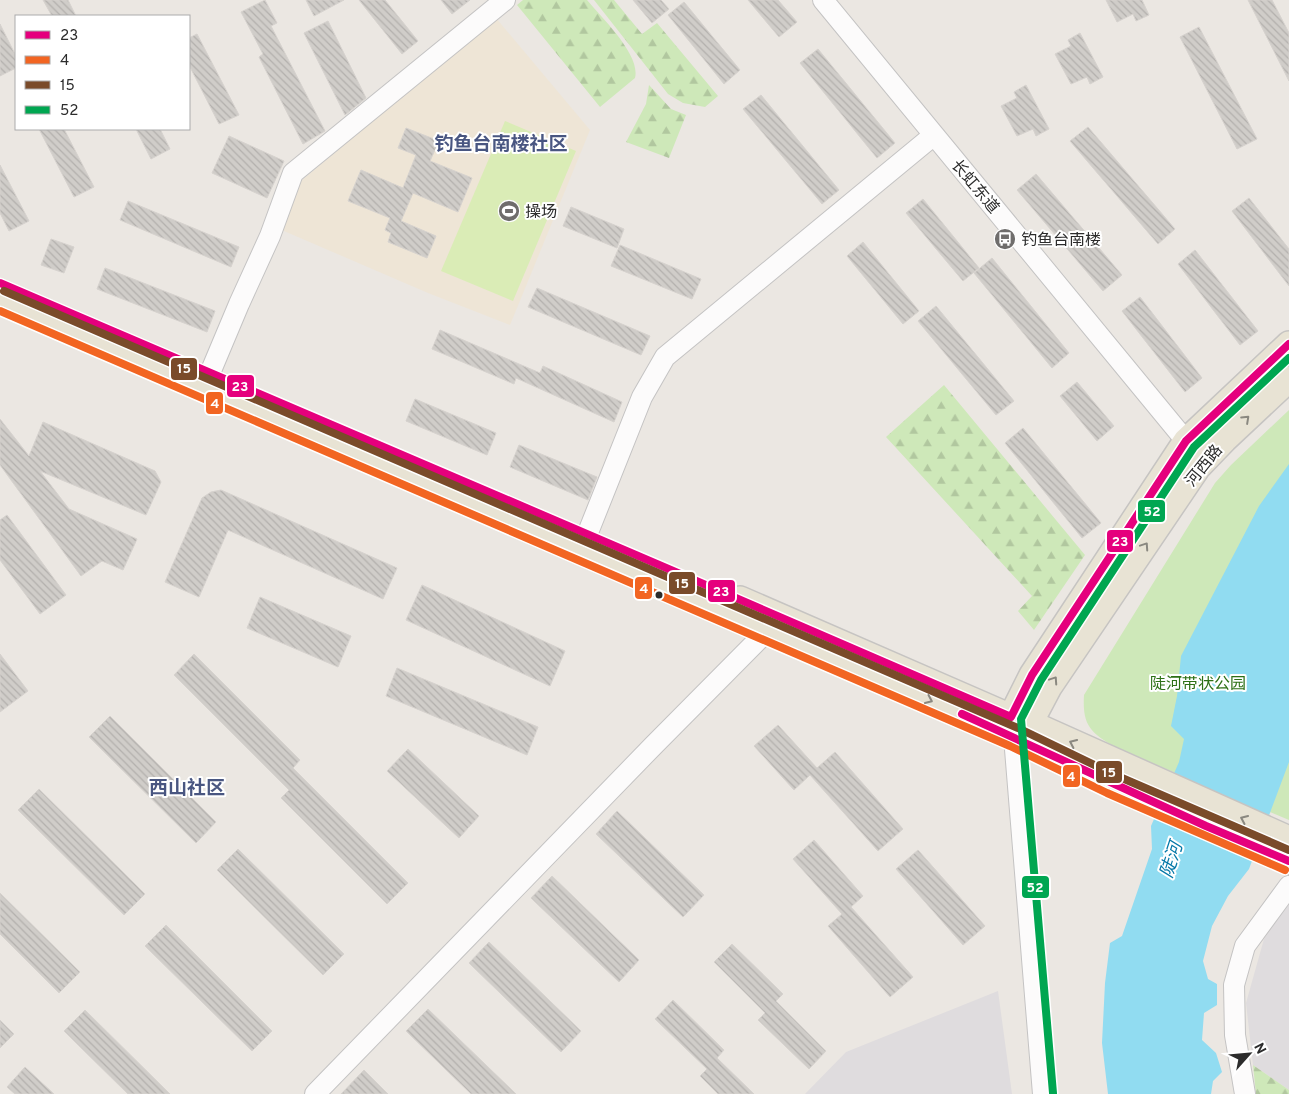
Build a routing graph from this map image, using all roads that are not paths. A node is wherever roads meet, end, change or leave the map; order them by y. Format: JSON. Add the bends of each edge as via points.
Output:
{"nodes":[{"id":1,"x":505,"y":0,"type":"edge"},
{"id":2,"x":823,"y":0,"type":"edge"},
{"id":3,"x":934,"y":134,"type":"junction"},
{"id":4,"x":0,"y":283,"type":"edge"},
{"id":5,"x":0,"y":300,"type":"edge"},
{"id":6,"x":1289,"y":344,"type":"edge"},
{"id":7,"x":210,"y":373,"type":"junction"},
{"id":8,"x":1289,"y":379,"type":"edge"},
{"id":9,"x":1186,"y":441,"type":"junction"},
{"id":10,"x":587,"y":535,"type":"junction"},
{"id":11,"x":778,"y":624,"type":"junction"},
{"id":12,"x":1018,"y":726,"type":"junction"},
{"id":13,"x":1288,"y":853,"type":"edge"},
{"id":14,"x":1289,"y":886,"type":"edge"},
{"id":15,"x":315,"y":1094,"type":"edge"},
{"id":16,"x":1043,"y":1094,"type":"edge"},
{"id":17,"x":1245,"y":1094,"type":"edge"}],
"edges":[{"from":1,"to":7,"type":"street","via":[[293,173],[270,236]]},
{"from":2,"to":3,"type":"street","name":"长虹东道"},
{"from":3,"to":9,"type":"street","name":"长虹东道"},
{"from":3,"to":10,"type":"street","via":[[665,357],[642,397]]},
{"from":4,"to":7,"type":"main road"},
{"from":5,"to":11,"type":"main road"},
{"from":6,"to":9,"type":"main road","name":"河西路"},
{"from":7,"to":10,"type":"main road"},
{"from":12,"to":8,"type":"main road","name":"河西路","one_way":true,"via":[[1049,687],[1198,467]]},
{"from":9,"to":12,"type":"main road","name":"河西路","via":[[1032,675]]},
{"from":10,"to":11,"type":"main road"},
{"from":11,"to":12,"type":"main road"},
{"from":11,"to":15,"type":"street","via":[[639,760]]},
{"from":12,"to":13,"type":"main road"},
{"from":12,"to":16,"type":"street"},
{"from":14,"to":17,"type":"street","via":[[1244,946],[1234,985],[1235,1034]]}]}
